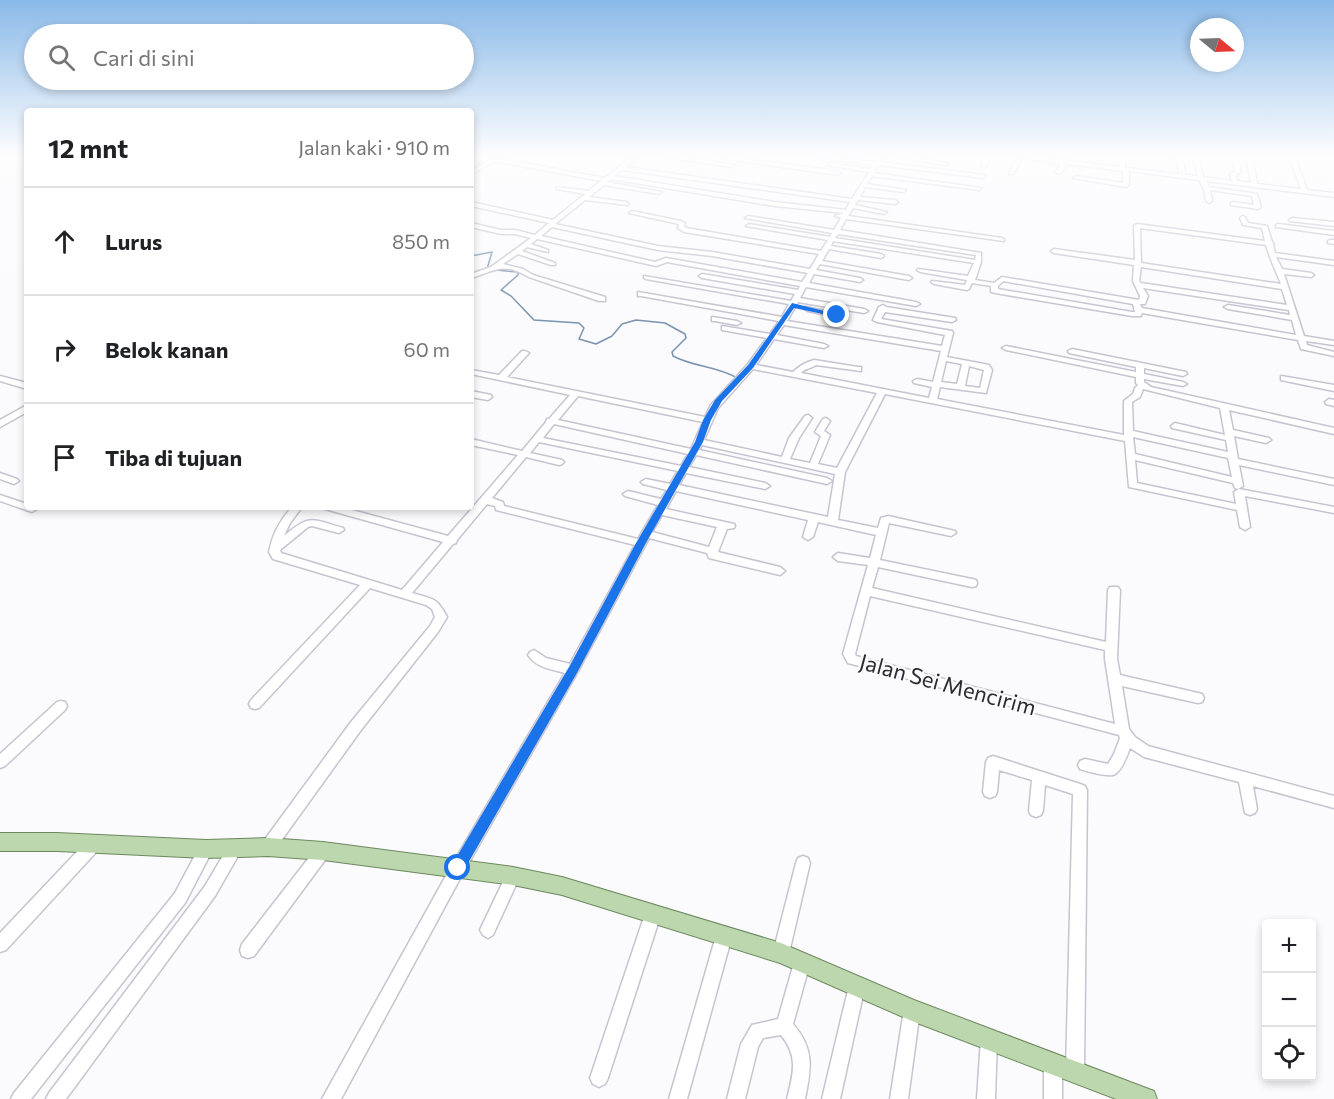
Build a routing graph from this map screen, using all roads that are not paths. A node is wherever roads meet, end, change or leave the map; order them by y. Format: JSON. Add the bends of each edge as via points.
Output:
{"nodes":[{"id":1,"x":485,"y":207,"type":"edge"},
{"id":2,"x":572,"y":207,"type":"edge"},
{"id":3,"x":850,"y":207,"type":"edge"},
{"id":4,"x":868,"y":207,"type":"edge"},
{"id":5,"x":880,"y":207,"type":"edge"},
{"id":6,"x":918,"y":207,"type":"edge"},
{"id":7,"x":884,"y":212,"type":"dead end"},
{"id":8,"x":632,"y":213,"type":"dead end"},
{"id":9,"x":870,"y":217,"type":"dead end"},
{"id":10,"x":1243,"y":218,"type":"dead end"},
{"id":11,"x":1292,"y":220,"type":"dead end"},
{"id":12,"x":552,"y":223,"type":"junction"},
{"id":13,"x":1334,"y":224,"type":"edge"},
{"id":14,"x":474,"y":226,"type":"edge"},
{"id":15,"x":1278,"y":226,"type":"dead end"},
{"id":16,"x":835,"y":232,"type":"junction"},
{"id":17,"x":1334,"y":233,"type":"edge"},
{"id":18,"x":719,"y":235,"type":"junction"},
{"id":19,"x":537,"y":236,"type":"junction"},
{"id":20,"x":737,"y":238,"type":"junction"},
{"id":21,"x":830,"y":240,"type":"junction"},
{"id":22,"x":1002,"y":240,"type":"dead end"},
{"id":23,"x":759,"y":241,"type":"junction"},
{"id":24,"x":714,"y":242,"type":"dead end"},
{"id":25,"x":1271,"y":244,"type":"junction"},
{"id":26,"x":526,"y":245,"type":"junction"},
{"id":27,"x":731,"y":247,"type":"dead end"},
{"id":28,"x":753,"y":250,"type":"dead end"},
{"id":29,"x":824,"y":250,"type":"junction"},
{"id":30,"x":546,"y":251,"type":"dead end"},
{"id":31,"x":1054,"y":251,"type":"dead end"},
{"id":32,"x":517,"y":252,"type":"junction"},
{"id":33,"x":1273,"y":255,"type":"junction"},
{"id":34,"x":881,"y":256,"type":"dead end"},
{"id":35,"x":776,"y":260,"type":"dead end"},
{"id":36,"x":978,"y":262,"type":"junction"},
{"id":37,"x":1334,"y":263,"type":"edge"},
{"id":38,"x":553,"y":264,"type":"dead end"},
{"id":39,"x":1138,"y":264,"type":"junction"},
{"id":40,"x":815,"y":267,"type":"junction"},
{"id":41,"x":492,"y":268,"type":"junction"},
{"id":42,"x":920,"y":270,"type":"dead end"},
{"id":43,"x":1280,"y":271,"type":"junction"},
{"id":44,"x":474,"y":275,"type":"edge"},
{"id":45,"x":1311,"y":275,"type":"dead end"},
{"id":46,"x":702,"y":276,"type":"dead end"},
{"id":47,"x":646,"y":278,"type":"dead end"},
{"id":48,"x":909,"y":278,"type":"dead end"},
{"id":49,"x":860,"y":280,"type":"dead end"},
{"id":50,"x":971,"y":280,"type":"junction"},
{"id":51,"x":934,"y":282,"type":"dead end"},
{"id":52,"x":804,"y":284,"type":"junction"},
{"id":53,"x":995,"y":285,"type":"junction"},
{"id":54,"x":1137,"y":285,"type":"junction"},
{"id":55,"x":1286,"y":288,"type":"junction"},
{"id":56,"x":641,"y":294,"type":"dead end"},
{"id":57,"x":602,"y":299,"type":"dead end"},
{"id":58,"x":795,"y":300,"type":"junction"},
{"id":59,"x":916,"y":304,"type":"dead end"},
{"id":60,"x":1137,"y":306,"type":"junction"},
{"id":61,"x":1228,"y":308,"type":"dead end"},
{"id":62,"x":1292,"y":308,"type":"junction"},
{"id":63,"x":864,"y":310,"type":"dead end"},
{"id":64,"x":837,"y":315,"type":"dead end"},
{"id":65,"x":1295,"y":318,"type":"junction"},
{"id":66,"x":715,"y":319,"type":"dead end"},
{"id":67,"x":783,"y":320,"type":"junction"},
{"id":68,"x":952,"y":320,"type":"dead end"},
{"id":69,"x":849,"y":327,"type":"dead end"},
{"id":70,"x":725,"y":328,"type":"dead end"},
{"id":71,"x":822,"y":329,"type":"junction"},
{"id":72,"x":774,"y":334,"type":"junction"},
{"id":73,"x":1301,"y":337,"type":"junction"},
{"id":74,"x":1334,"y":343,"type":"edge"},
{"id":75,"x":824,"y":346,"type":"dead end"},
{"id":76,"x":1006,"y":348,"type":"dead end"},
{"id":77,"x":944,"y":349,"type":"junction"},
{"id":78,"x":1072,"y":351,"type":"dead end"},
{"id":79,"x":525,"y":353,"type":"dead end"},
{"id":80,"x":1334,"y":354,"type":"edge"},
{"id":81,"x":942,"y":358,"type":"junction"},
{"id":82,"x":966,"y":363,"type":"junction"},
{"id":83,"x":750,"y":366,"type":"junction"},
{"id":84,"x":1140,"y":368,"type":"junction"},
{"id":85,"x":858,"y":369,"type":"dead end"},
{"id":86,"x":474,"y":373,"type":"edge"},
{"id":87,"x":795,"y":374,"type":"junction"},
{"id":88,"x":1183,"y":374,"type":"dead end"},
{"id":89,"x":0,"y":378,"type":"edge"},
{"id":90,"x":501,"y":378,"type":"junction"},
{"id":91,"x":1284,"y":378,"type":"dead end"},
{"id":92,"x":917,"y":381,"type":"dead end"},
{"id":93,"x":937,"y":384,"type":"junction"},
{"id":94,"x":1184,"y":384,"type":"dead end"},
{"id":95,"x":24,"y":385,"type":"edge"},
{"id":96,"x":1143,"y":386,"type":"junction"},
{"id":97,"x":960,"y":388,"type":"junction"},
{"id":98,"x":1334,"y":388,"type":"edge"},
{"id":99,"x":882,"y":391,"type":"junction"},
{"id":100,"x":474,"y":394,"type":"edge"},
{"id":101,"x":575,"y":394,"type":"junction"},
{"id":102,"x":488,"y":397,"type":"dead end"},
{"id":103,"x":932,"y":402,"type":"junction"},
{"id":104,"x":1224,"y":405,"type":"junction"},
{"id":105,"x":24,"y":410,"type":"edge"},
{"id":106,"x":808,"y":418,"type":"dead end"},
{"id":107,"x":707,"y":420,"type":"junction"},
{"id":108,"x":550,"y":421,"type":"junction"},
{"id":109,"x":826,"y":421,"type":"dead end"},
{"id":110,"x":0,"y":424,"type":"edge"},
{"id":111,"x":1175,"y":426,"type":"dead end"},
{"id":112,"x":1334,"y":431,"type":"edge"},
{"id":113,"x":1128,"y":436,"type":"junction"},
{"id":114,"x":1230,"y":436,"type":"junction"},
{"id":115,"x":537,"y":439,"type":"junction"},
{"id":116,"x":1266,"y":440,"type":"dead end"},
{"id":117,"x":474,"y":443,"type":"edge"},
{"id":118,"x":696,"y":447,"type":"junction"},
{"id":119,"x":524,"y":454,"type":"junction"},
{"id":120,"x":1130,"y":456,"type":"junction"},
{"id":121,"x":1234,"y":458,"type":"junction"},
{"id":122,"x":785,"y":460,"type":"junction"},
{"id":123,"x":559,"y":462,"type":"dead end"},
{"id":124,"x":813,"y":466,"type":"junction"},
{"id":125,"x":683,"y":469,"type":"junction"},
{"id":126,"x":840,"y":472,"type":"junction"},
{"id":127,"x":0,"y":476,"type":"edge"},
{"id":128,"x":14,"y":481,"type":"dead end"},
{"id":129,"x":827,"y":481,"type":"dead end"},
{"id":130,"x":1237,"y":481,"type":"junction"},
{"id":131,"x":646,"y":482,"type":"dead end"},
{"id":132,"x":1334,"y":482,"type":"edge"},
{"id":133,"x":765,"y":486,"type":"dead end"},
{"id":134,"x":673,"y":487,"type":"junction"},
{"id":135,"x":1239,"y":492,"type":"junction"},
{"id":136,"x":628,"y":494,"type":"dead end"},
{"id":137,"x":0,"y":498,"type":"edge"},
{"id":138,"x":486,"y":500,"type":"junction"},
{"id":139,"x":24,"y":506,"type":"edge"},
{"id":140,"x":662,"y":507,"type":"junction"},
{"id":141,"x":1242,"y":508,"type":"junction"},
{"id":142,"x":295,"y":510,"type":"edge"},
{"id":143,"x":340,"y":510,"type":"edge"},
{"id":144,"x":1334,"y":510,"type":"edge"},
{"id":145,"x":814,"y":517,"type":"junction"},
{"id":146,"x":833,"y":521,"type":"junction"},
{"id":147,"x":1245,"y":527,"type":"dead end"},
{"id":148,"x":339,"y":530,"type":"dead end"},
{"id":149,"x":880,"y":532,"type":"junction"},
{"id":150,"x":951,"y":533,"type":"dead end"},
{"id":151,"x":808,"y":537,"type":"dead end"},
{"id":152,"x":644,"y":539,"type":"junction"},
{"id":153,"x":452,"y":541,"type":"junction"},
{"id":154,"x":274,"y":549,"type":"junction"},
{"id":155,"x":712,"y":551,"type":"junction"},
{"id":156,"x":838,"y":557,"type":"dead end"},
{"id":157,"x":874,"y":562,"type":"junction"},
{"id":158,"x":780,"y":571,"type":"dead end"},
{"id":159,"x":368,"y":583,"type":"junction"},
{"id":160,"x":972,"y":583,"type":"dead end"},
{"id":161,"x":1114,"y":590,"type":"dead end"},
{"id":162,"x":866,"y":591,"type":"junction"},
{"id":163,"x":404,"y":595,"type":"junction"},
{"id":164,"x":1110,"y":647,"type":"junction"},
{"id":165,"x":534,"y":655,"type":"dead end"},
{"id":166,"x":573,"y":670,"type":"junction"},
{"id":167,"x":1114,"y":679,"type":"junction"},
{"id":168,"x":1198,"y":698,"type":"dead end"},
{"id":169,"x":255,"y":704,"type":"dead end"},
{"id":170,"x":61,"y":706,"type":"dead end"},
{"id":171,"x":1125,"y":734,"type":"junction"},
{"id":172,"x":0,"y":762,"type":"edge"},
{"id":173,"x":1085,"y":765,"type":"dead end"},
{"id":174,"x":1039,"y":777,"type":"junction"},
{"id":175,"x":1245,"y":777,"type":"junction"},
{"id":176,"x":990,"y":792,"type":"dead end"},
{"id":177,"x":1334,"y":802,"type":"edge"},
{"id":178,"x":1250,"y":809,"type":"dead end"},
{"id":179,"x":1036,"y":811,"type":"dead end"},
{"id":180,"x":0,"y":842,"type":"edge"},
{"id":181,"x":94,"y":844,"type":"junction"},
{"id":182,"x":236,"y":847,"type":"junction"},
{"id":183,"x":268,"y":847,"type":"junction"},
{"id":184,"x":206,"y":849,"type":"junction"},
{"id":185,"x":323,"y":851,"type":"junction"},
{"id":186,"x":803,"y":863,"type":"dead end"},
{"id":187,"x":458,"y":868,"type":"junction"},
{"id":188,"x":513,"y":876,"type":"junction"},
{"id":189,"x":653,"y":914,"type":"junction"},
{"id":190,"x":488,"y":930,"type":"dead end"},
{"id":191,"x":724,"y":936,"type":"junction"},
{"id":192,"x":0,"y":944,"type":"edge"},
{"id":193,"x":248,"y":950,"type":"dead end"},
{"id":194,"x":781,"y":953,"type":"junction"},
{"id":195,"x":802,"y":963,"type":"junction"},
{"id":196,"x":857,"y":986,"type":"junction"},
{"id":197,"x":912,"y":1010,"type":"junction"},
{"id":198,"x":784,"y":1026,"type":"junction"},
{"id":199,"x":988,"y":1039,"type":"junction"},
{"id":200,"x":1053,"y":1062,"type":"junction"},
{"id":201,"x":1075,"y":1071,"type":"junction"},
{"id":202,"x":599,"y":1078,"type":"dead end"},
{"id":203,"x":20,"y":1099,"type":"edge"},
{"id":204,"x":56,"y":1099,"type":"edge"},
{"id":205,"x":331,"y":1099,"type":"edge"},
{"id":206,"x":678,"y":1099,"type":"edge"},
{"id":207,"x":736,"y":1099,"type":"edge"},
{"id":208,"x":796,"y":1099,"type":"edge"},
{"id":209,"x":831,"y":1099,"type":"edge"},
{"id":210,"x":899,"y":1099,"type":"edge"},
{"id":211,"x":986,"y":1099,"type":"edge"},
{"id":212,"x":1053,"y":1099,"type":"edge"},
{"id":213,"x":1146,"y":1099,"type":"edge"}],
"edges":[{"from":1,"to":12,"type":"street"},
{"from":2,"to":12,"type":"street"},
{"from":3,"to":16,"type":"street"},
{"from":4,"to":9,"type":"street"},
{"from":5,"to":7,"type":"street"},
{"from":6,"to":22,"type":"street"},
{"from":8,"to":18,"type":"street","via":[[679,222],[684,230]]},
{"from":10,"to":25,"type":"street","via":[[1245,224],[1265,227]]},
{"from":11,"to":13,"type":"street"},
{"from":12,"to":19,"type":"street"},
{"from":12,"to":40,"type":"street","via":[[658,248]]},
{"from":14,"to":19,"type":"street"},
{"from":15,"to":17,"type":"street"},
{"from":16,"to":21,"type":"street"},
{"from":16,"to":21,"type":"street","via":[[749,222]]},
{"from":16,"to":36,"type":"street","via":[[976,253]]},
{"from":18,"to":20,"type":"street"},
{"from":18,"to":24,"type":"street"},
{"from":19,"to":26,"type":"street"},
{"from":19,"to":52,"type":"street","via":[[656,264],[666,260]]},
{"from":20,"to":23,"type":"street"},
{"from":20,"to":27,"type":"street"},
{"from":21,"to":29,"type":"street"},
{"from":21,"to":36,"type":"street"},
{"from":23,"to":28,"type":"street"},
{"from":23,"to":29,"type":"street"},
{"from":25,"to":33,"type":"street"},
{"from":25,"to":39,"type":"street","via":[[1137,226]]},
{"from":26,"to":30,"type":"street"},
{"from":26,"to":32,"type":"street"},
{"from":29,"to":34,"type":"street"},
{"from":29,"to":40,"type":"street"},
{"from":31,"to":39,"type":"street"},
{"from":32,"to":38,"type":"street"},
{"from":32,"to":41,"type":"street"},
{"from":33,"to":37,"type":"street"},
{"from":33,"to":43,"type":"street"},
{"from":35,"to":40,"type":"street"},
{"from":36,"to":50,"type":"street"},
{"from":39,"to":54,"type":"street"},
{"from":39,"to":55,"type":"street"},
{"from":40,"to":48,"type":"street"},
{"from":40,"to":49,"type":"street"},
{"from":40,"to":52,"type":"street"},
{"from":41,"to":44,"type":"street"},
{"from":41,"to":57,"type":"street","via":[[521,270]]},
{"from":42,"to":50,"type":"street"},
{"from":43,"to":45,"type":"street"},
{"from":43,"to":55,"type":"street"},
{"from":46,"to":58,"type":"street"},
{"from":47,"to":58,"type":"street"},
{"from":50,"to":51,"type":"street","via":[[965,288]]},
{"from":50,"to":53,"type":"street"},
{"from":52,"to":58,"type":"street"},
{"from":52,"to":59,"type":"street"},
{"from":53,"to":60,"type":"street","via":[[1002,279]]},
{"from":53,"to":60,"type":"street","via":[[994,290],[1001,292],[1132,314],[1138,314]]},
{"from":54,"to":60,"type":"street","via":[[1144,298]]},
{"from":54,"to":62,"type":"street"},
{"from":55,"to":62,"type":"street"},
{"from":56,"to":67,"type":"street"},
{"from":58,"to":63,"type":"street"},
{"from":58,"to":64,"type":"street"},
{"from":58,"to":67,"type":"street"},
{"from":60,"to":73,"type":"street"},
{"from":61,"to":65,"type":"street"},
{"from":62,"to":65,"type":"street"},
{"from":65,"to":73,"type":"street"},
{"from":66,"to":72,"type":"street"},
{"from":67,"to":71,"type":"street"},
{"from":67,"to":72,"type":"street"},
{"from":68,"to":77,"type":"street","via":[[882,308],[878,320],[949,333]]},
{"from":69,"to":71,"type":"street","via":[[829,323]]},
{"from":70,"to":72,"type":"street"},
{"from":71,"to":77,"type":"street"},
{"from":72,"to":75,"type":"street"},
{"from":72,"to":83,"type":"street"},
{"from":73,"to":74,"type":"street"},
{"from":73,"to":80,"type":"street","via":[[1306,348]]},
{"from":76,"to":84,"type":"street"},
{"from":77,"to":81,"type":"street"},
{"from":78,"to":84,"type":"street"},
{"from":79,"to":90,"type":"street"},
{"from":81,"to":82,"type":"street"},
{"from":81,"to":93,"type":"street"},
{"from":82,"to":97,"type":"street"},
{"from":82,"to":97,"type":"street","via":[[988,370],[983,391]]},
{"from":83,"to":87,"type":"street"},
{"from":83,"to":107,"type":"street","via":[[719,400]]},
{"from":84,"to":88,"type":"street"},
{"from":84,"to":94,"type":"street"},
{"from":84,"to":96,"type":"street"},
{"from":85,"to":87,"type":"street","via":[[820,362],[810,363]]},
{"from":86,"to":90,"type":"street"},
{"from":87,"to":99,"type":"street"},
{"from":89,"to":95,"type":"street"},
{"from":90,"to":101,"type":"street"},
{"from":91,"to":98,"type":"street"},
{"from":92,"to":93,"type":"street"},
{"from":93,"to":97,"type":"street"},
{"from":93,"to":103,"type":"street"},
{"from":96,"to":104,"type":"street"},
{"from":96,"to":113,"type":"street","via":[[1128,401]]},
{"from":99,"to":103,"type":"street"},
{"from":99,"to":126,"type":"street"},
{"from":100,"to":102,"type":"street"},
{"from":101,"to":107,"type":"street"},
{"from":101,"to":108,"type":"street"},
{"from":103,"to":113,"type":"street"},
{"from":104,"to":112,"type":"street"},
{"from":104,"to":114,"type":"street"},
{"from":105,"to":110,"type":"street"},
{"from":106,"to":122,"type":"street"},
{"from":107,"to":118,"type":"street"},
{"from":108,"to":115,"type":"street"},
{"from":108,"to":118,"type":"street"},
{"from":109,"to":124,"type":"street","via":[[815,431],[826,435]]},
{"from":111,"to":114,"type":"street"},
{"from":113,"to":120,"type":"street"},
{"from":113,"to":121,"type":"street"},
{"from":114,"to":116,"type":"street"},
{"from":114,"to":121,"type":"street"},
{"from":115,"to":119,"type":"street"},
{"from":115,"to":125,"type":"street"},
{"from":117,"to":119,"type":"street"},
{"from":118,"to":122,"type":"street"},
{"from":118,"to":125,"type":"street"},
{"from":118,"to":129,"type":"street"},
{"from":119,"to":123,"type":"street"},
{"from":119,"to":138,"type":"street"},
{"from":120,"to":130,"type":"street"},
{"from":120,"to":141,"type":"street","via":[[1132,485]]},
{"from":121,"to":130,"type":"street"},
{"from":121,"to":132,"type":"street"},
{"from":122,"to":124,"type":"street"},
{"from":124,"to":126,"type":"street"},
{"from":125,"to":133,"type":"street"},
{"from":125,"to":134,"type":"street"},
{"from":126,"to":146,"type":"street"},
{"from":127,"to":128,"type":"street"},
{"from":130,"to":135,"type":"street"},
{"from":131,"to":134,"type":"street"},
{"from":134,"to":140,"type":"street"},
{"from":134,"to":145,"type":"street"},
{"from":135,"to":141,"type":"street"},
{"from":135,"to":144,"type":"street"},
{"from":136,"to":140,"type":"street"},
{"from":137,"to":139,"type":"street"},
{"from":138,"to":152,"type":"street","via":[[500,508]]},
{"from":138,"to":153,"type":"street"},
{"from":140,"to":152,"type":"street"},
{"from":140,"to":155,"type":"street","via":[[727,525]]},
{"from":141,"to":147,"type":"street"},
{"from":142,"to":154,"type":"street"},
{"from":143,"to":153,"type":"street"},
{"from":145,"to":146,"type":"street"},
{"from":145,"to":151,"type":"street"},
{"from":146,"to":149,"type":"street"},
{"from":148,"to":154,"type":"street","via":[[309,523]]},
{"from":149,"to":150,"type":"street","via":[[888,519]]},
{"from":149,"to":157,"type":"street","name":"Jalan Sei Mencirim"},
{"from":152,"to":155,"type":"street"},
{"from":152,"to":166,"type":"street"},
{"from":153,"to":163,"type":"street"},
{"from":154,"to":159,"type":"street","via":[[279,558]]},
{"from":155,"to":158,"type":"street","via":[[713,555]]},
{"from":156,"to":157,"type":"street"},
{"from":157,"to":160,"type":"street"},
{"from":157,"to":162,"type":"street","name":"Jalan Sei Mencirim"},
{"from":159,"to":163,"type":"street"},
{"from":159,"to":169,"type":"street"},
{"from":161,"to":164,"type":"street"},
{"from":162,"to":164,"type":"street"},
{"from":162,"to":171,"type":"street","name":"Jalan Sei Mencirim","via":[[849,654],[853,661]]},
{"from":163,"to":183,"type":"street","via":[[436,606],[441,617],[438,623],[352,731]]},
{"from":164,"to":167,"type":"street"},
{"from":165,"to":166,"type":"street","via":[[542,662]]},
{"from":166,"to":187,"type":"street"},
{"from":167,"to":168,"type":"street"},
{"from":167,"to":171,"type":"street"},
{"from":170,"to":172,"type":"street"},
{"from":171,"to":173,"type":"street","via":[[1115,767],[1104,770]]},
{"from":171,"to":175,"type":"street","name":"Jalan Sei Mencirim","via":[[1144,751]]},
{"from":174,"to":176,"type":"street","via":[[993,762]]},
{"from":174,"to":179,"type":"street"},
{"from":174,"to":201,"type":"street","via":[[1080,790]]},
{"from":175,"to":177,"type":"street","name":"Jalan Sei Mencirim"},
{"from":175,"to":178,"type":"street"},
{"from":180,"to":181,"type":"main road"},
{"from":181,"to":184,"type":"main road"},
{"from":181,"to":192,"type":"street"},
{"from":182,"to":183,"type":"main road"},
{"from":182,"to":184,"type":"main road"},
{"from":182,"to":204,"type":"street","via":[[210,891]]},
{"from":183,"to":185,"type":"main road"},
{"from":184,"to":203,"type":"street","via":[[180,898]]},
{"from":185,"to":187,"type":"main road"},
{"from":185,"to":193,"type":"street"},
{"from":186,"to":194,"type":"street"},
{"from":187,"to":188,"type":"main road"},
{"from":187,"to":205,"type":"street"},
{"from":188,"to":189,"type":"main road","via":[[562,886]]},
{"from":188,"to":190,"type":"street"},
{"from":189,"to":191,"type":"main road"},
{"from":189,"to":202,"type":"street"},
{"from":191,"to":194,"type":"main road"},
{"from":191,"to":206,"type":"street"},
{"from":194,"to":195,"type":"main road"},
{"from":195,"to":196,"type":"main road"},
{"from":195,"to":198,"type":"street"},
{"from":196,"to":197,"type":"main road"},
{"from":196,"to":209,"type":"street"},
{"from":197,"to":199,"type":"main road"},
{"from":197,"to":210,"type":"street"},
{"from":198,"to":207,"type":"street","via":[[764,1028],[754,1035]]},
{"from":198,"to":208,"type":"street","via":[[803,1054]]},
{"from":199,"to":200,"type":"main road"},
{"from":199,"to":211,"type":"street"},
{"from":200,"to":201,"type":"main road"},
{"from":200,"to":212,"type":"street"},
{"from":201,"to":213,"type":"main road"}]}
